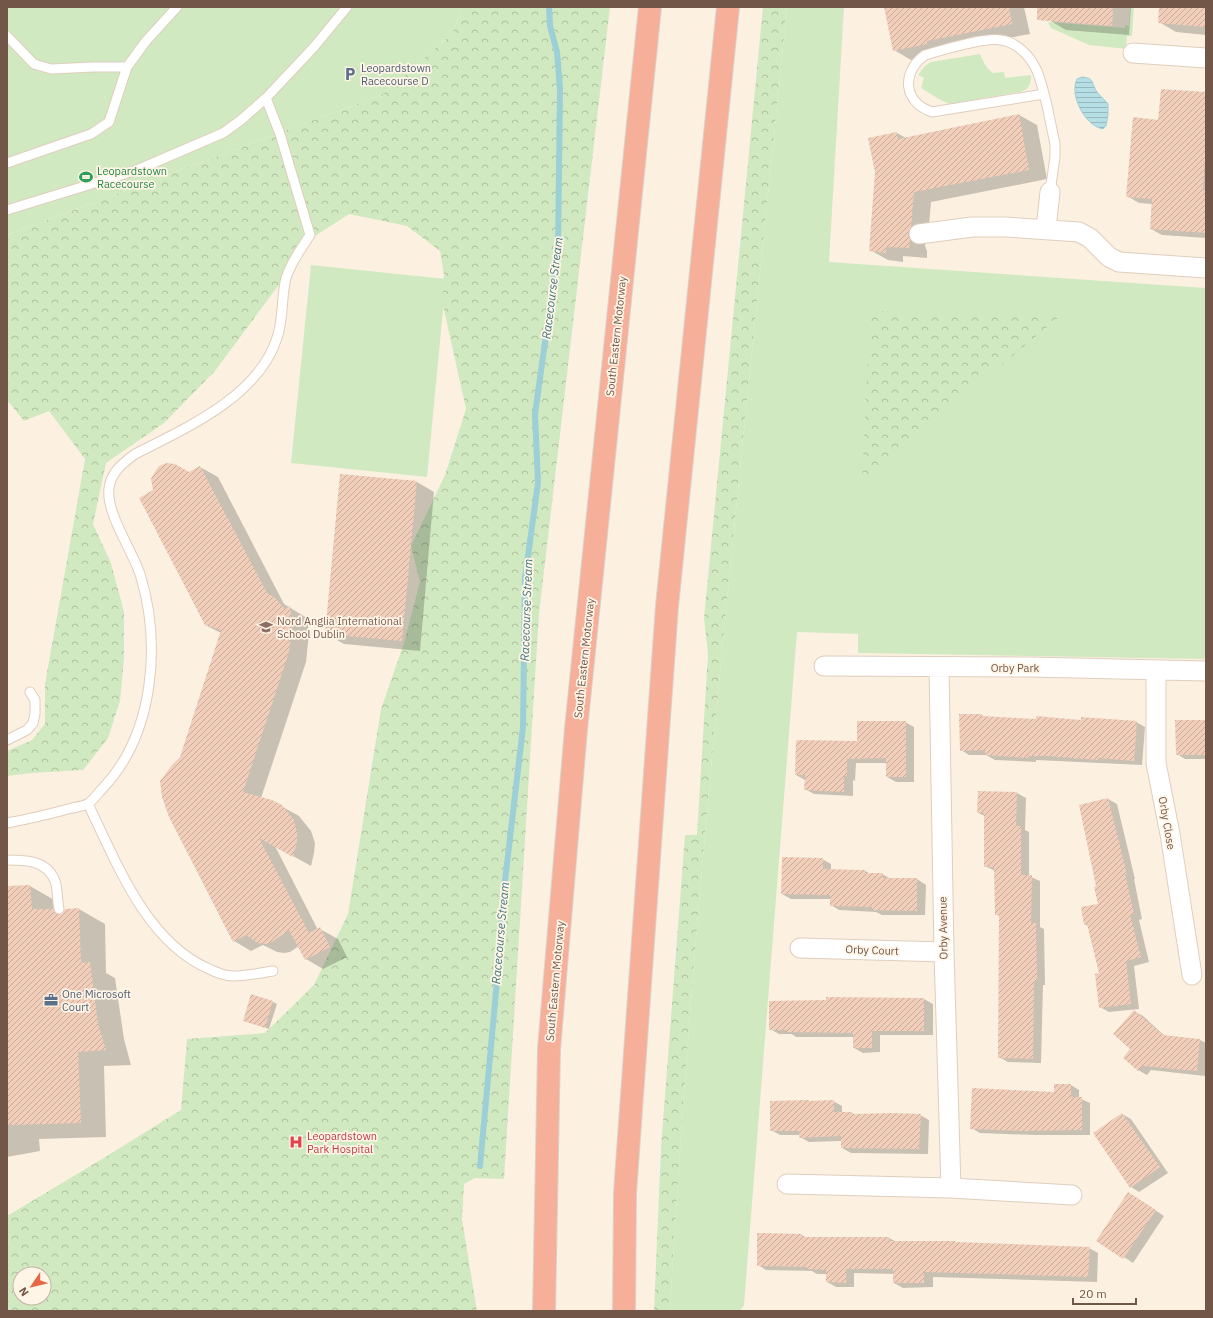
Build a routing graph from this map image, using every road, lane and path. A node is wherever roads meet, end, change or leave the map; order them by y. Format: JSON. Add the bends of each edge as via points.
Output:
{"nodes":[{"id":1,"x":177,"y":7,"type":"edge"},
{"id":2,"x":650,"y":7,"type":"edge"},
{"id":3,"x":728,"y":7,"type":"edge"},
{"id":4,"x":344,"y":8,"type":"edge"},
{"id":5,"x":7,"y":36,"type":"edge"},
{"id":6,"x":1134,"y":53,"type":"dead end"},
{"id":7,"x":1206,"y":58,"type":"edge"},
{"id":8,"x":127,"y":67,"type":"junction"},
{"id":9,"x":1044,"y":94,"type":"junction"},
{"id":10,"x":266,"y":98,"type":"junction"},
{"id":11,"x":7,"y":163,"type":"edge"},
{"id":12,"x":1050,"y":192,"type":"joint"},
{"id":13,"x":7,"y":210,"type":"edge"},
{"id":14,"x":1046,"y":229,"type":"junction"},
{"id":15,"x":919,"y":234,"type":"dead end"},
{"id":16,"x":1206,"y":268,"type":"edge"},
{"id":17,"x":824,"y":666,"type":"dead end"},
{"id":18,"x":939,"y":668,"type":"junction"},
{"id":19,"x":1156,"y":670,"type":"junction"},
{"id":20,"x":1206,"y":671,"type":"edge"},
{"id":21,"x":30,"y":692,"type":"dead end"},
{"id":22,"x":7,"y":740,"type":"edge"},
{"id":23,"x":88,"y":804,"type":"junction"},
{"id":24,"x":7,"y":823,"type":"edge"},
{"id":25,"x":7,"y":860,"type":"edge"},
{"id":26,"x":59,"y":909,"type":"dead end"},
{"id":27,"x":800,"y":948,"type":"dead end"},
{"id":28,"x":944,"y":952,"type":"junction"},
{"id":29,"x":273,"y":971,"type":"dead end"},
{"id":30,"x":1192,"y":975,"type":"dead end"},
{"id":31,"x":787,"y":1184,"type":"dead end"},
{"id":32,"x":950,"y":1188,"type":"junction"},
{"id":33,"x":1072,"y":1195,"type":"dead end"},
{"id":34,"x":544,"y":1311,"type":"edge"},
{"id":35,"x":624,"y":1311,"type":"edge"}],
"edges":[{"from":1,"to":8,"type":"lane","via":[[146,41]]},
{"from":2,"to":34,"type":"highway","name":"South Eastern Motorway","via":[[576,729],[549,1041]]},
{"from":3,"to":35,"type":"highway","via":[[667,606],[625,1193]]},
{"from":4,"to":10,"type":"lane","via":[[314,47]]},
{"from":5,"to":8,"type":"lane","via":[[34,64],[51,69]]},
{"from":6,"to":7,"type":"street"},
{"from":8,"to":11,"type":"lane","via":[[109,122],[91,134]]},
{"from":9,"to":9,"type":"lane","via":[[1037,70],[1026,54],[1014,44],[1001,40],[925,55],[911,69],[908,80],[915,102],[932,112]]},
{"from":9,"to":12,"type":"lane","via":[[1052,124],[1055,157]]},
{"from":10,"to":13,"type":"lane","via":[[242,120],[222,133],[151,164]]},
{"from":10,"to":23,"type":"lane","via":[[280,134],[310,235],[286,279],[277,338],[268,359],[254,377],[238,393],[202,420],[135,454],[112,476],[109,489],[111,510],[143,586],[150,620],[152,648],[147,695],[136,735],[129,752],[111,780]]},
{"from":12,"to":14,"type":"street"},
{"from":14,"to":15,"type":"street","via":[[972,227]]},
{"from":14,"to":16,"type":"street","via":[[1079,232],[1119,262]]},
{"from":17,"to":18,"type":"street","name":"Orby Park"},
{"from":18,"to":19,"type":"street","name":"Orby Park"},
{"from":18,"to":28,"type":"street","name":"Orby Avenue"},
{"from":19,"to":20,"type":"street","name":"Orby Park"},
{"from":19,"to":30,"type":"street","name":"Orby Close","via":[[1156,763]]},
{"from":21,"to":22,"type":"lane","via":[[35,700],[36,714],[33,723],[27,730]]},
{"from":23,"to":24,"type":"lane"},
{"from":23,"to":29,"type":"lane","via":[[137,899],[163,935],[178,950],[202,966],[232,976]]},
{"from":25,"to":26,"type":"lane","via":[[34,862],[49,872],[55,881]]},
{"from":27,"to":28,"type":"street","name":"Orby Court"},
{"from":28,"to":32,"type":"street","name":"Orby Avenue"},
{"from":31,"to":32,"type":"street"},
{"from":32,"to":33,"type":"street"}]}
